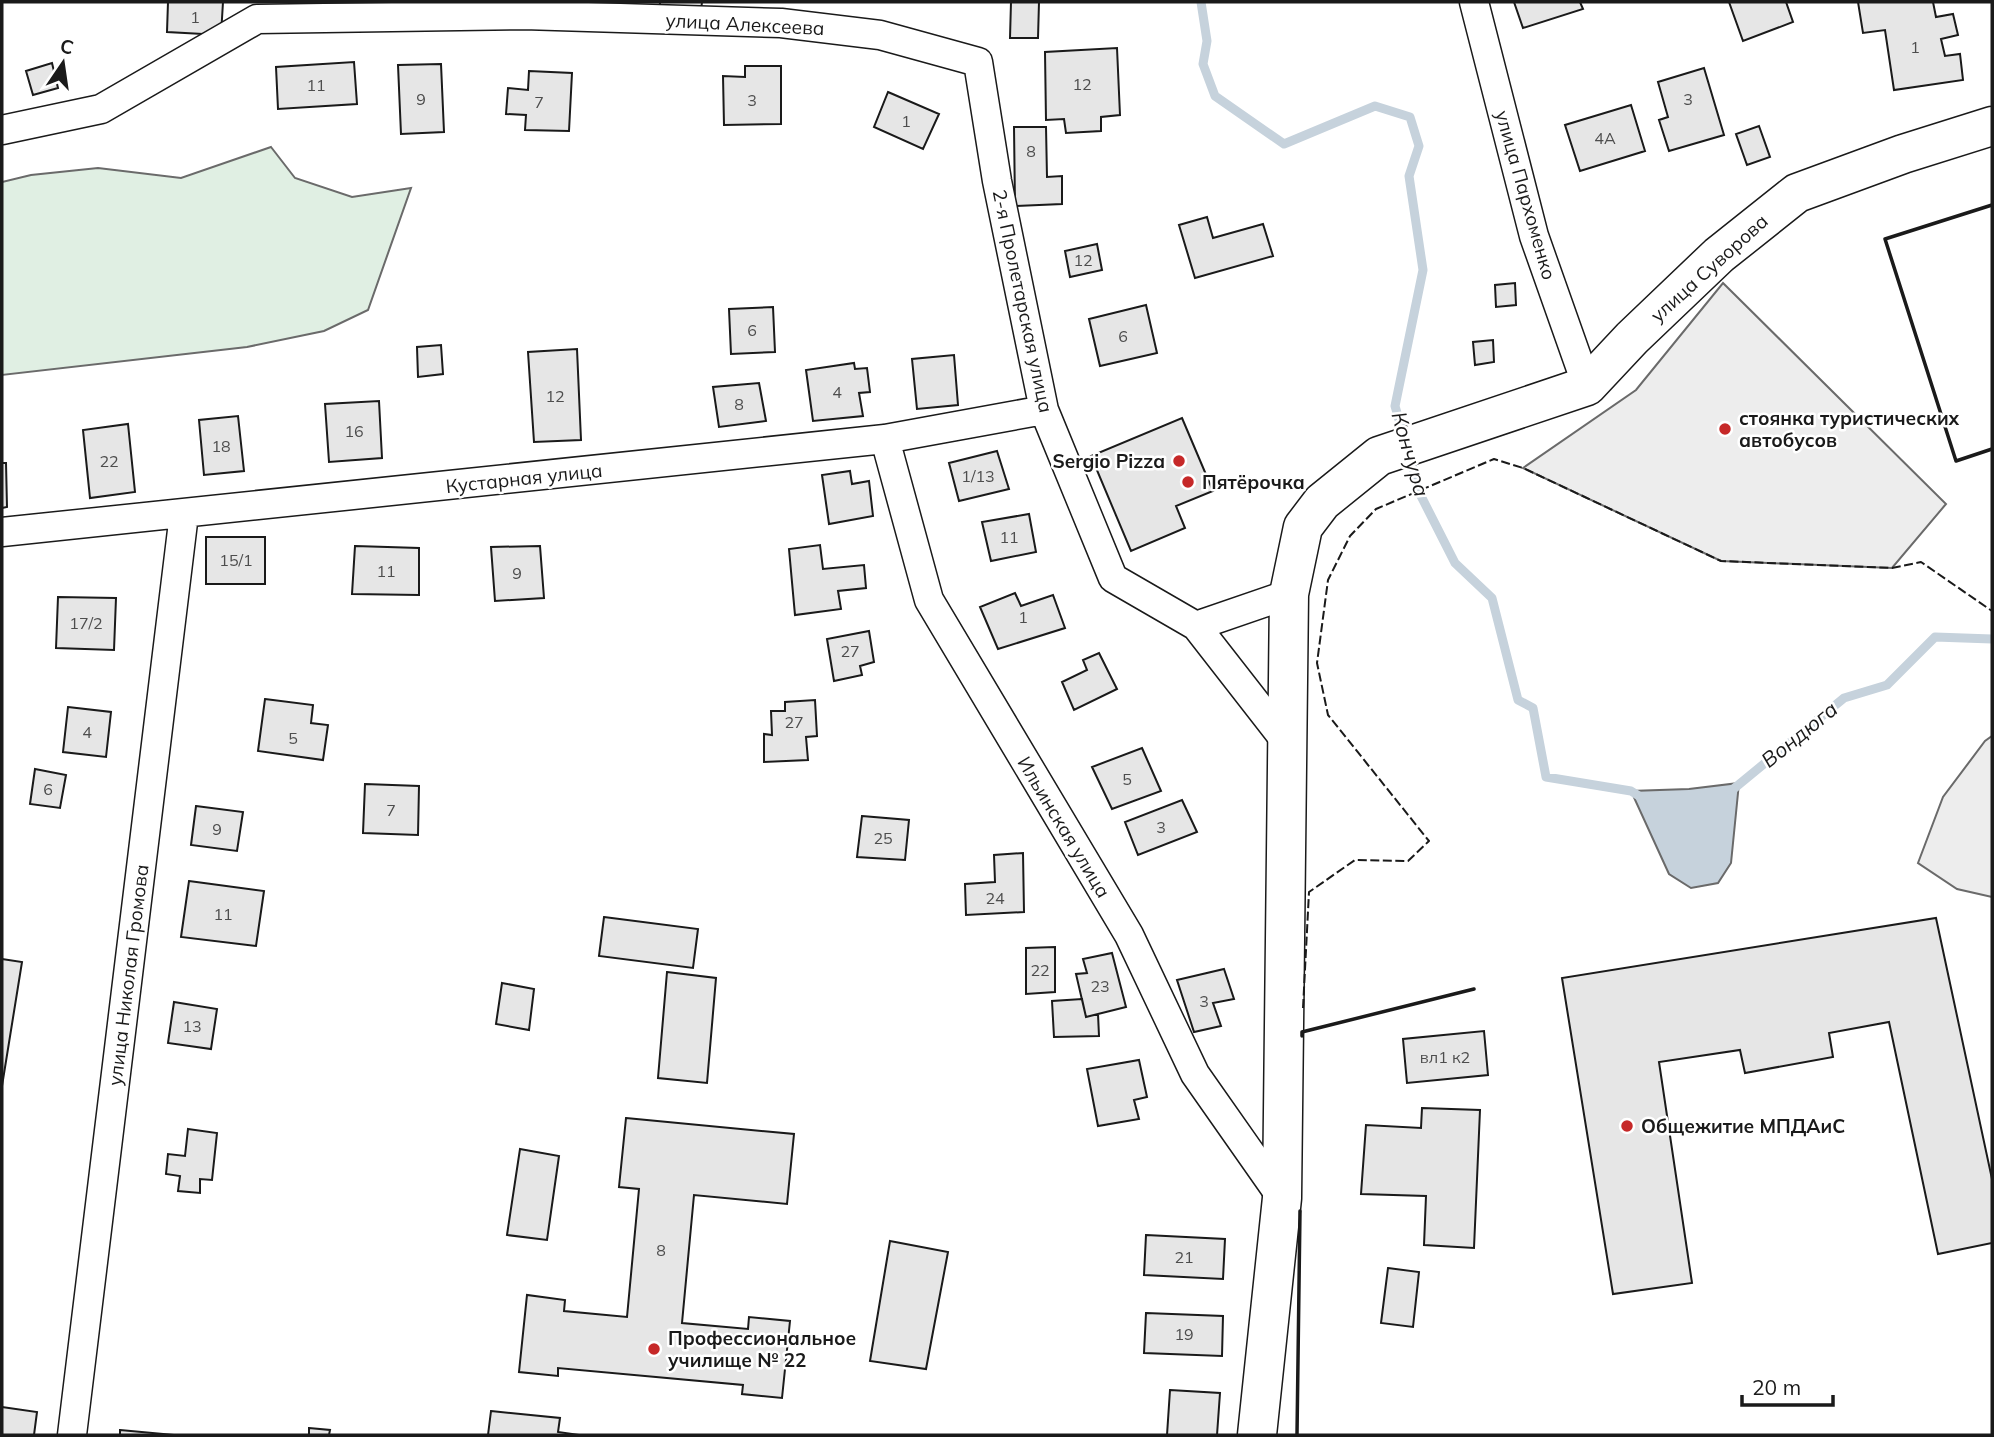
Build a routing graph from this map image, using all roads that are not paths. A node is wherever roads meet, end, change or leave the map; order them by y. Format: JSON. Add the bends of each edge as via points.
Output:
{"nodes":[{"id":1,"x":1474,"y":2,"type":"edge"},
{"id":2,"x":524,"y":8,"type":"edge"},
{"id":3,"x":258,"y":10,"type":"edge"},
{"id":4,"x":782,"y":12,"type":"edge"},
{"id":5,"x":978,"y":62,"type":"joint"},
{"id":6,"x":1992,"y":126,"type":"edge"},
{"id":7,"x":2,"y":130,"type":"edge"},
{"id":8,"x":1587,"y":386,"type":"junction"},
{"id":9,"x":1044,"y":410,"type":"junction"},
{"id":10,"x":885,"y":439,"type":"junction"},
{"id":11,"x":184,"y":514,"type":"junction"},
{"id":12,"x":2,"y":533,"type":"edge"},
{"id":13,"x":1289,"y":594,"type":"junction"},
{"id":14,"x":1196,"y":626,"type":"junction"},
{"id":15,"x":1288,"y":744,"type":"junction"},
{"id":16,"x":1282,"y":1198,"type":"junction"},
{"id":17,"x":72,"y":1435,"type":"edge"},
{"id":18,"x":1256,"y":1435,"type":"edge"}],
"edges":[{"from":1,"to":8,"type":"street","name":"улица Пархоменко","via":[[1534,236]]},
{"from":2,"to":3,"type":"street","name":"улица Алексеева"},
{"from":2,"to":4,"type":"street","name":"улица Алексеева"},
{"from":3,"to":7,"type":"street","via":[[101,109]]},
{"from":4,"to":5,"type":"street","name":"улица Алексеева"},
{"from":5,"to":9,"type":"street","name":"2-я Пролетарская улица","via":[[997,181]]},
{"from":6,"to":8,"type":"main road","name":"улица Суворова","via":[[1797,193],[1719,256]]},
{"from":8,"to":13,"type":"main road","name":"улица Суворова","via":[[1379,456],[1322,502],[1303,527]]},
{"from":9,"to":10,"type":"street","name":"Кустарная улица"},
{"from":9,"to":14,"type":"street","name":"2-я Пролетарская улица","via":[[1113,578]]},
{"from":10,"to":11,"type":"street","name":"Кустарная улица"},
{"from":10,"to":16,"type":"street","name":"Ильинская улица","via":[[929,600],[1129,934],[1195,1074]]},
{"from":11,"to":12,"type":"street","name":"Кустарная улица"},
{"from":11,"to":17,"type":"street","name":"улица Николая Громова"},
{"from":13,"to":14,"type":"street"},
{"from":13,"to":15,"type":"main road"},
{"from":14,"to":15,"type":"street","name":"2-я Пролетарская улица"},
{"from":15,"to":16,"type":"main road"},
{"from":16,"to":18,"type":"main road"}]}
